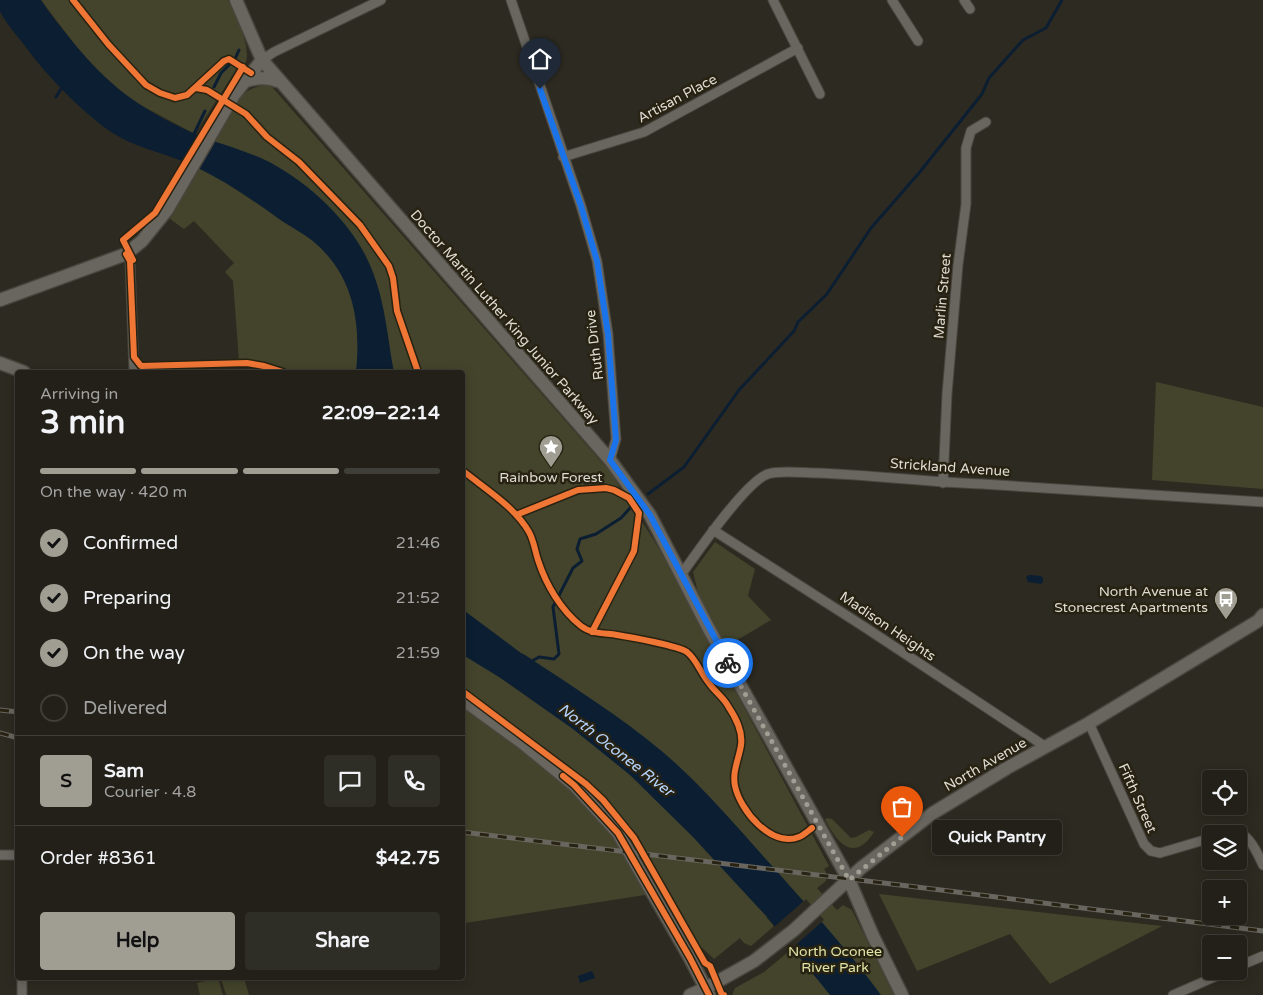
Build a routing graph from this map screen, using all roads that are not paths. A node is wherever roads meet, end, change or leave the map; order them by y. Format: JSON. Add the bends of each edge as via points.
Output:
{"nodes":[{"id":1,"x":236,"y":0,"type":"edge"},
{"id":2,"x":382,"y":0,"type":"edge"},
{"id":3,"x":511,"y":0,"type":"edge"},
{"id":4,"x":773,"y":0,"type":"edge"},
{"id":5,"x":964,"y":0,"type":"edge"},
{"id":6,"x":896,"y":2,"type":"edge"},
{"id":7,"x":970,"y":9,"type":"dead end"},
{"id":8,"x":918,"y":41,"type":"dead end"},
{"id":9,"x":798,"y":48,"type":"junction"},
{"id":10,"x":262,"y":60,"type":"junction"},
{"id":11,"x":243,"y":82,"type":"junction"},
{"id":12,"x":281,"y":82,"type":"junction"},
{"id":13,"x":820,"y":94,"type":"dead end"},
{"id":14,"x":986,"y":122,"type":"dead end"},
{"id":15,"x":563,"y":157,"type":"junction"},
{"id":16,"x":126,"y":254,"type":"junction"},
{"id":17,"x":0,"y":300,"type":"edge"},
{"id":18,"x":0,"y":363,"type":"edge"},
{"id":19,"x":19,"y":370,"type":"edge"},
{"id":20,"x":134,"y":370,"type":"edge"},
{"id":21,"x":610,"y":460,"type":"junction"},
{"id":22,"x":943,"y":483,"type":"junction"},
{"id":23,"x":1263,"y":502,"type":"edge"},
{"id":24,"x":713,"y":530,"type":"junction"},
{"id":25,"x":681,"y":575,"type":"junction"},
{"id":26,"x":1261,"y":620,"type":"edge"},
{"id":27,"x":465,"y":701,"type":"edge"},
{"id":28,"x":1089,"y":723,"type":"junction"},
{"id":29,"x":1046,"y":746,"type":"junction"},
{"id":30,"x":1247,"y":837,"type":"edge"},
{"id":31,"x":1202,"y":841,"type":"edge"},
{"id":32,"x":0,"y":855,"type":"edge"},
{"id":33,"x":15,"y":855,"type":"edge"},
{"id":34,"x":1263,"y":865,"type":"edge"},
{"id":35,"x":849,"y":880,"type":"junction"},
{"id":36,"x":1263,"y":956,"type":"edge"},
{"id":37,"x":1247,"y":963,"type":"edge"},
{"id":38,"x":22,"y":980,"type":"edge"},
{"id":39,"x":1207,"y":980,"type":"edge"},
{"id":40,"x":707,"y":992,"type":"edge"},
{"id":41,"x":22,"y":995,"type":"edge"},
{"id":42,"x":690,"y":995,"type":"edge"},
{"id":43,"x":902,"y":995,"type":"edge"},
{"id":44,"x":1173,"y":995,"type":"edge"}],
"edges":[{"from":1,"to":10,"type":"main road","name":"Doctor Martin Luther King Junior Parkway"},
{"from":2,"to":10,"type":"street"},
{"from":3,"to":15,"type":"street","name":"Ruth Drive"},
{"from":4,"to":9,"type":"street"},
{"from":5,"to":7,"type":"street"},
{"from":6,"to":8,"type":"street"},
{"from":9,"to":13,"type":"street"},
{"from":9,"to":15,"type":"street","name":"Artisan Place","via":[[644,132]]},
{"from":10,"to":11,"type":"main road"},
{"from":10,"to":12,"type":"main road","name":"Doctor Martin Luther King Junior Parkway"},
{"from":11,"to":12,"type":"main road","via":[[263,77]]},
{"from":11,"to":16,"type":"main road","via":[[167,210],[142,241]]},
{"from":12,"to":21,"type":"main road","name":"Doctor Martin Luther King Junior Parkway"},
{"from":14,"to":22,"type":"street","name":"Marlin Street","via":[[971,131],[966,148],[966,204],[948,374]]},
{"from":15,"to":21,"type":"street","name":"Ruth Drive","via":[[597,261],[608,334],[616,440]]},
{"from":16,"to":17,"type":"main road"},
{"from":16,"to":20,"type":"street","via":[[130,261]]},
{"from":18,"to":19,"type":"main road"},
{"from":21,"to":25,"type":"main road","name":"Doctor Martin Luther King Junior Parkway","via":[[650,515]]},
{"from":22,"to":23,"type":"street","name":"Strickland Avenue"},
{"from":22,"to":24,"type":"street","name":"Strickland Avenue","via":[[842,474],[767,474],[747,491]]},
{"from":24,"to":25,"type":"street","name":"Strickland Avenue"},
{"from":24,"to":29,"type":"street","name":"Madison Heights"},
{"from":25,"to":35,"type":"main road","name":"Doctor Martin Luther King Junior Parkway"},
{"from":26,"to":28,"type":"main road","name":"North Avenue"},
{"from":27,"to":40,"type":"main road","via":[[574,785],[618,833]]},
{"from":28,"to":29,"type":"main road","name":"North Avenue"},
{"from":28,"to":31,"type":"street","name":"Fifth Street","via":[[1144,844],[1151,852],[1160,853]]},
{"from":29,"to":35,"type":"main road","name":"North Avenue","via":[[933,813]]},
{"from":30,"to":34,"type":"street"},
{"from":32,"to":33,"type":"street"},
{"from":35,"to":40,"type":"main road","name":"North Avenue","via":[[794,930]]},
{"from":35,"to":43,"type":"main road","name":"Doctor Martin Luther King Junior Parkway"},
{"from":36,"to":37,"type":"street"},
{"from":38,"to":41,"type":"street"},
{"from":39,"to":44,"type":"street"},
{"from":40,"to":42,"type":"main road","name":"North Avenue"}]}
